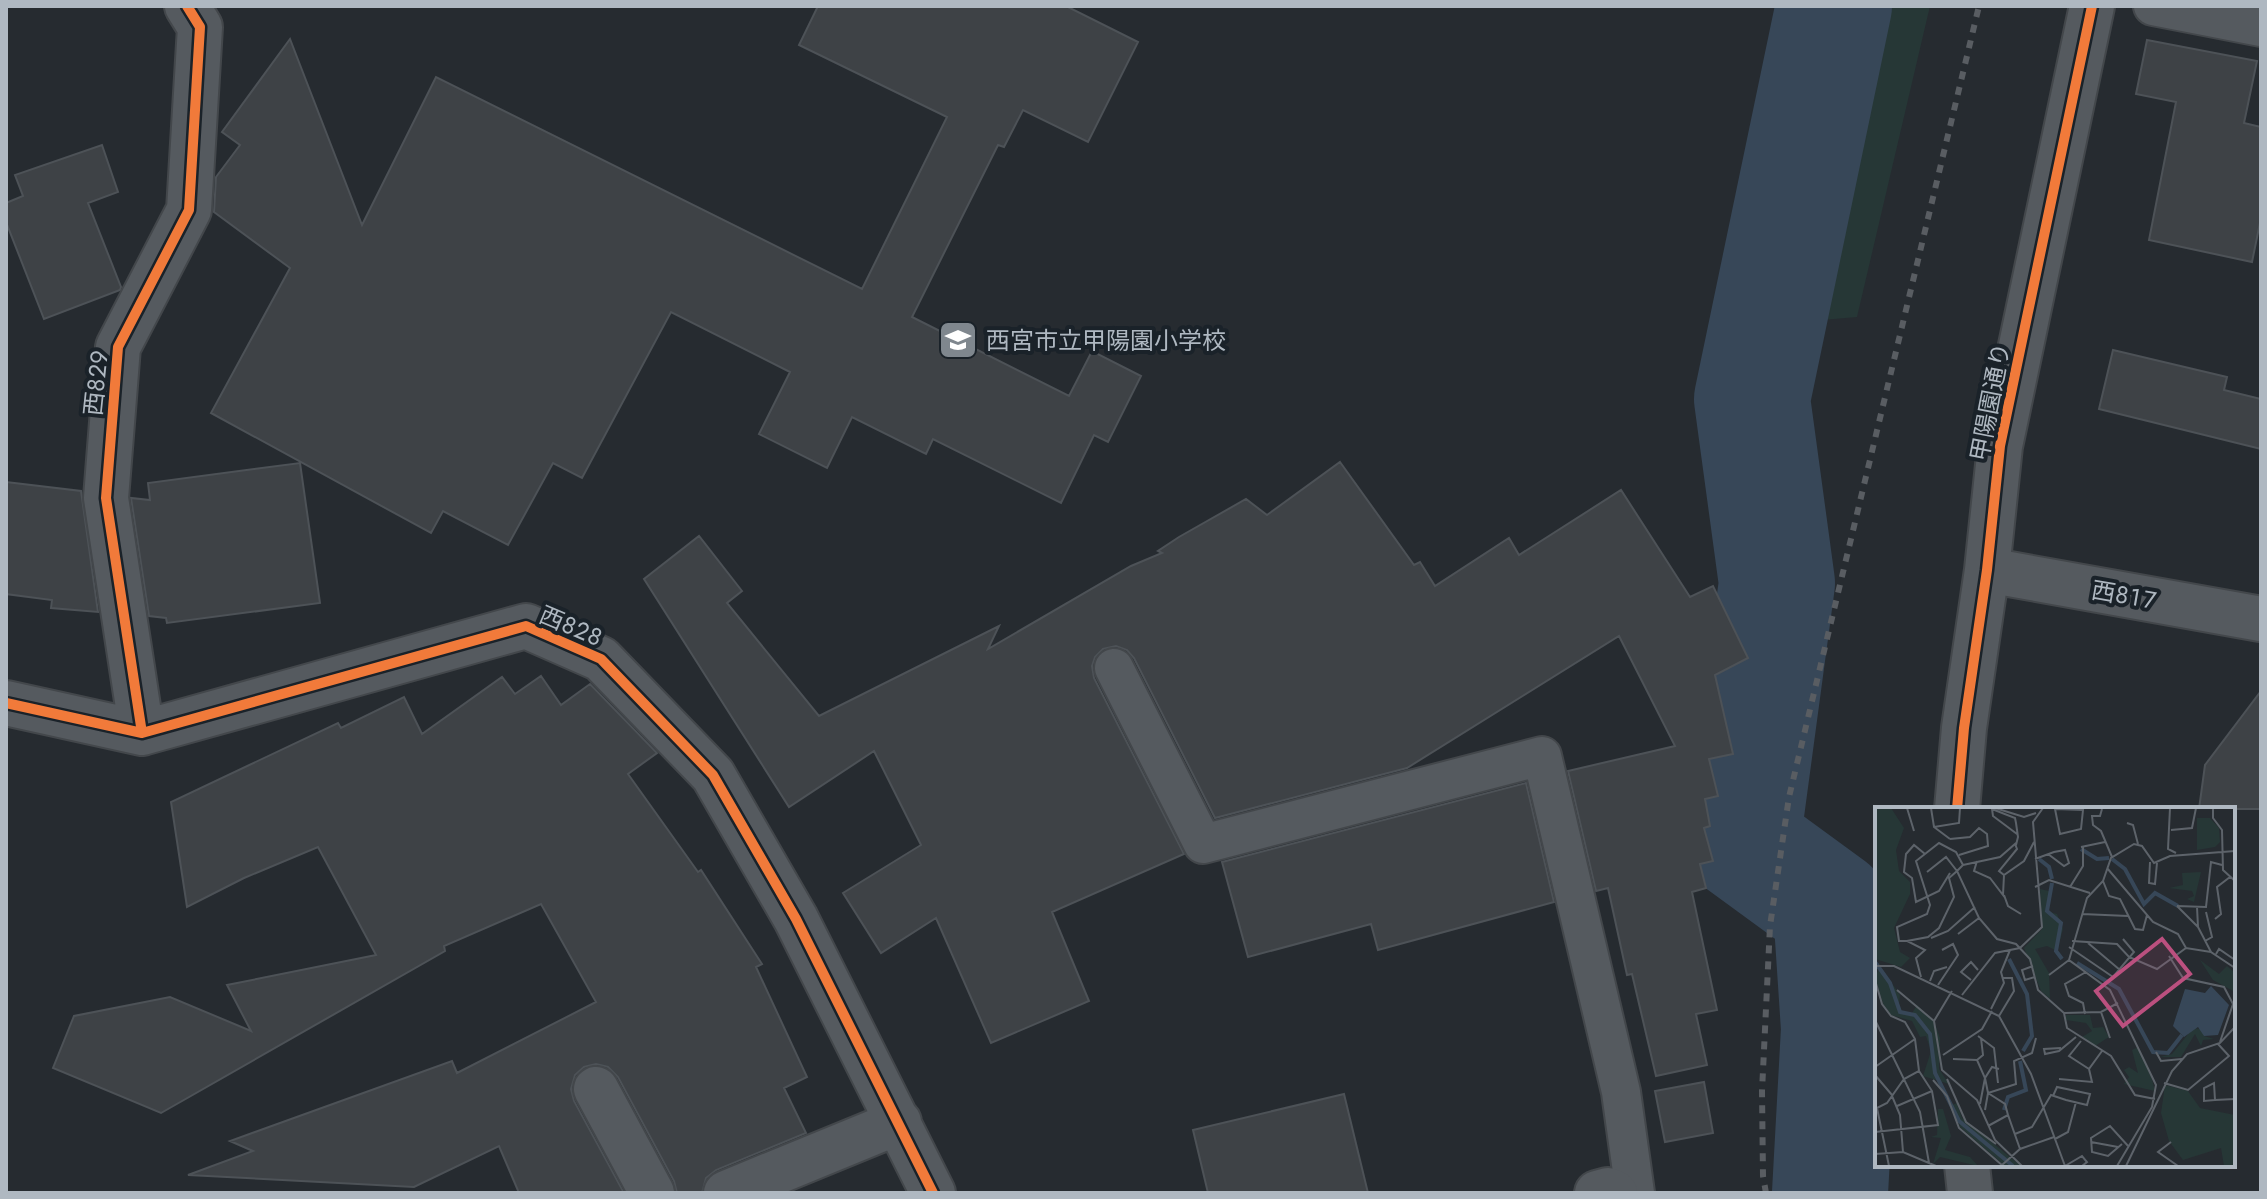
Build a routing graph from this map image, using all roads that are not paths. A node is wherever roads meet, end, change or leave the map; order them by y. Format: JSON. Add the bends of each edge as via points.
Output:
{"nodes":[{"id":1,"x":187,"y":6,"type":"edge"},
{"id":2,"x":2092,"y":6,"type":"edge"},
{"id":3,"x":2153,"y":6,"type":"edge"},
{"id":4,"x":2261,"y":27,"type":"edge"},
{"id":5,"x":1987,"y":570,"type":"junction"},
{"id":6,"x":2261,"y":619,"type":"edge"},
{"id":7,"x":1114,"y":668,"type":"dead end"},
{"id":8,"x":6,"y":703,"type":"edge"},
{"id":9,"x":142,"y":733,"type":"junction"},
{"id":10,"x":1957,"y":807,"type":"edge"},
{"id":11,"x":596,"y":1089,"type":"dead end"},
{"id":12,"x":899,"y":1122,"type":"junction"},
{"id":13,"x":1967,"y":1167,"type":"edge"},
{"id":14,"x":652,"y":1193,"type":"edge"},
{"id":15,"x":726,"y":1193,"type":"edge"},
{"id":16,"x":933,"y":1193,"type":"edge"},
{"id":17,"x":1597,"y":1193,"type":"edge"},
{"id":18,"x":1615,"y":1193,"type":"edge"},
{"id":19,"x":1635,"y":1193,"type":"edge"},
{"id":20,"x":1970,"y":1193,"type":"edge"}],
"edges":[{"from":1,"to":9,"type":"street","name":"西８２９","via":[[200,27],[189,210],[118,347],[106,498]]},
{"from":2,"to":5,"type":"street","name":"甲陽園通り","via":[[2000,446]]},
{"from":3,"to":4,"type":"lane"},
{"from":5,"to":6,"type":"street","name":"西８１７"},
{"from":5,"to":10,"type":"street","name":"甲陽園通り"},
{"from":7,"to":19,"type":"lane","via":[[1203,844],[1542,756],[1621,1092]]},
{"from":8,"to":9,"type":"street","name":"西８２８"},
{"from":9,"to":12,"type":"street","name":"西８２８","via":[[526,626],[601,659],[713,775],[796,919]]},
{"from":11,"to":14,"type":"street"},
{"from":12,"to":15,"type":"street"},
{"from":12,"to":16,"type":"street","name":"西８２８"},
{"from":13,"to":20,"type":"street"},
{"from":17,"to":18,"type":"street"}]}
